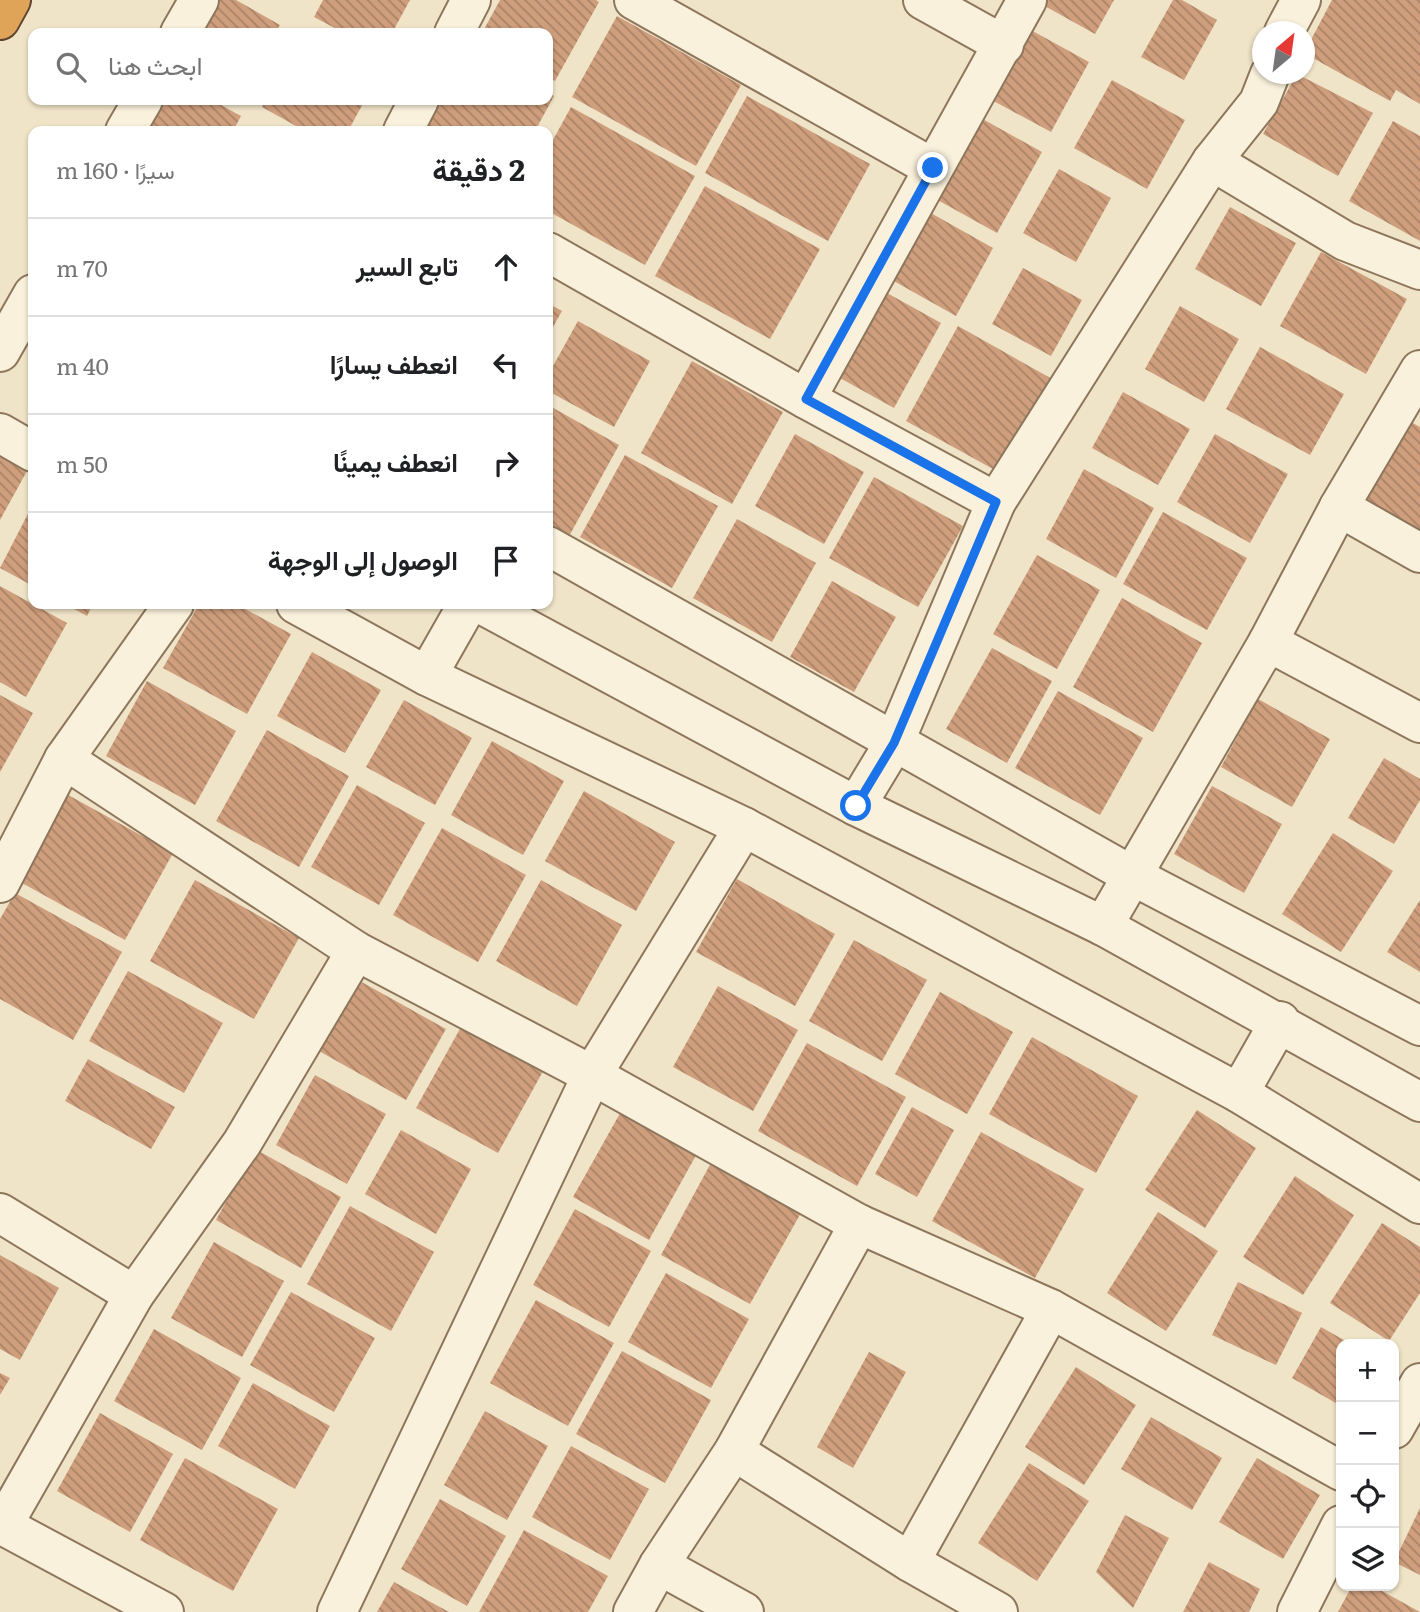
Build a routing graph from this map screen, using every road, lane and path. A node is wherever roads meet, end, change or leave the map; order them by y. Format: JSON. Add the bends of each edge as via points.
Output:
{"nodes":[{"id":1,"x":12,"y":0,"type":"edge"},
{"id":2,"x":199,"y":0,"type":"edge"},
{"id":3,"x":471,"y":0,"type":"edge"},
{"id":4,"x":634,"y":0,"type":"edge"},
{"id":5,"x":923,"y":0,"type":"edge"},
{"id":6,"x":1027,"y":0,"type":"edge"},
{"id":7,"x":1301,"y":0,"type":"edge"},
{"id":8,"x":0,"y":20,"type":"edge"},
{"id":9,"x":1290,"y":21,"type":"edge"},
{"id":10,"x":183,"y":28,"type":"edge"},
{"id":11,"x":457,"y":28,"type":"edge"},
{"id":12,"x":1004,"y":45,"type":"junction"},
{"id":13,"x":1265,"y":84,"type":"edge"},
{"id":14,"x":140,"y":105,"type":"edge"},
{"id":15,"x":416,"y":105,"type":"edge"},
{"id":16,"x":128,"y":126,"type":"edge"},
{"id":17,"x":406,"y":126,"type":"edge"},
{"id":18,"x":1212,"y":161,"type":"junction"},
{"id":19,"x":933,"y":168,"type":"junction"},
{"id":20,"x":553,"y":255,"type":"edge"},
{"id":21,"x":1420,"y":270,"type":"edge"},
{"id":22,"x":28,"y":305,"type":"edge"},
{"id":23,"x":10,"y":345,"type":"edge"},
{"id":24,"x":1420,"y":370,"type":"edge"},
{"id":25,"x":806,"y":399,"type":"junction"},
{"id":26,"x":0,"y":433,"type":"edge"},
{"id":27,"x":28,"y":449,"type":"edge"},
{"id":28,"x":996,"y":502,"type":"junction"},
{"id":29,"x":1339,"y":507,"type":"junction"},
{"id":30,"x":553,"y":549,"type":"edge"},
{"id":31,"x":1420,"y":553,"type":"edge"},
{"id":32,"x":170,"y":609,"type":"edge"},
{"id":33,"x":305,"y":609,"type":"edge"},
{"id":34,"x":465,"y":609,"type":"edge"},
{"id":35,"x":490,"y":609,"type":"edge"},
{"id":36,"x":1268,"y":642,"type":"junction"},
{"id":37,"x":427,"y":676,"type":"junction"},
{"id":38,"x":1420,"y":723,"type":"edge"},
{"id":39,"x":894,"y":743,"type":"junction"},
{"id":40,"x":64,"y":759,"type":"junction"},
{"id":41,"x":856,"y":806,"type":"junction"},
{"id":42,"x":744,"y":827,"type":"junction"},
{"id":43,"x":1131,"y":875,"type":"junction"},
{"id":44,"x":0,"y":883,"type":"edge"},
{"id":45,"x":1103,"y":926,"type":"junction"},
{"id":46,"x":356,"y":951,"type":"junction"},
{"id":47,"x":1280,"y":1021,"type":"junction"},
{"id":48,"x":1420,"y":1026,"type":"edge"},
{"id":49,"x":592,"y":1075,"type":"junction"},
{"id":50,"x":1238,"y":1093,"type":"junction"},
{"id":51,"x":1420,"y":1102,"type":"edge"},
{"id":52,"x":1420,"y":1204,"type":"edge"},
{"id":53,"x":0,"y":1213,"type":"edge"},
{"id":54,"x":859,"y":1224,"type":"junction"},
{"id":55,"x":134,"y":1295,"type":"junction"},
{"id":56,"x":1051,"y":1309,"type":"junction"},
{"id":57,"x":1420,"y":1383,"type":"edge"},
{"id":58,"x":1399,"y":1420,"type":"edge"},
{"id":59,"x":734,"y":1451,"type":"junction"},
{"id":60,"x":1336,"y":1468,"type":"edge"},
{"id":61,"x":2,"y":1525,"type":"edge"},
{"id":62,"x":1339,"y":1528,"type":"edge"},
{"id":63,"x":910,"y":1562,"type":"junction"},
{"id":64,"x":659,"y":1565,"type":"junction"},
{"id":65,"x":164,"y":1612,"type":"edge"},
{"id":66,"x":337,"y":1612,"type":"edge"},
{"id":67,"x":633,"y":1612,"type":"edge"},
{"id":68,"x":744,"y":1612,"type":"edge"},
{"id":69,"x":998,"y":1612,"type":"edge"},
{"id":70,"x":1297,"y":1612,"type":"edge"}],
"edges":[{"from":1,"to":8,"type":"highway"},
{"from":2,"to":10,"type":"street"},
{"from":3,"to":11,"type":"street"},
{"from":4,"to":19,"type":"street"},
{"from":5,"to":12,"type":"street"},
{"from":6,"to":12,"type":"street"},
{"from":7,"to":9,"type":"street"},
{"from":12,"to":19,"type":"street"},
{"from":13,"to":18,"type":"street","via":[[1259,102]]},
{"from":14,"to":16,"type":"street"},
{"from":15,"to":17,"type":"street"},
{"from":18,"to":21,"type":"street","via":[[1345,241]]},
{"from":18,"to":28,"type":"street"},
{"from":19,"to":25,"type":"street"},
{"from":20,"to":25,"type":"street"},
{"from":22,"to":23,"type":"street"},
{"from":24,"to":29,"type":"street"},
{"from":25,"to":28,"type":"street"},
{"from":26,"to":27,"type":"street"},
{"from":28,"to":39,"type":"street"},
{"from":29,"to":31,"type":"street"},
{"from":29,"to":36,"type":"street"},
{"from":30,"to":39,"type":"street"},
{"from":32,"to":40,"type":"street"},
{"from":33,"to":37,"type":"street"},
{"from":34,"to":37,"type":"street"},
{"from":35,"to":41,"type":"street"},
{"from":36,"to":38,"type":"street"},
{"from":36,"to":43,"type":"street"},
{"from":37,"to":42,"type":"street"},
{"from":39,"to":41,"type":"street"},
{"from":39,"to":43,"type":"street"},
{"from":40,"to":44,"type":"street"},
{"from":40,"to":46,"type":"street"},
{"from":41,"to":45,"type":"street"},
{"from":42,"to":49,"type":"street"},
{"from":42,"to":50,"type":"street"},
{"from":43,"to":45,"type":"street"},
{"from":43,"to":48,"type":"street"},
{"from":45,"to":47,"type":"street"},
{"from":46,"to":49,"type":"street"},
{"from":46,"to":55,"type":"street","via":[[242,1143]]},
{"from":47,"to":50,"type":"street"},
{"from":47,"to":51,"type":"street"},
{"from":49,"to":54,"type":"street"},
{"from":49,"to":66,"type":"street"},
{"from":50,"to":52,"type":"street"},
{"from":53,"to":55,"type":"street"},
{"from":54,"to":56,"type":"street"},
{"from":54,"to":59,"type":"street"},
{"from":55,"to":61,"type":"street"},
{"from":56,"to":60,"type":"street"},
{"from":56,"to":63,"type":"street"},
{"from":57,"to":58,"type":"street"},
{"from":59,"to":63,"type":"street"},
{"from":59,"to":64,"type":"street"},
{"from":61,"to":65,"type":"street"},
{"from":62,"to":70,"type":"street"},
{"from":63,"to":69,"type":"street"},
{"from":64,"to":67,"type":"street"},
{"from":64,"to":68,"type":"street"}]}
